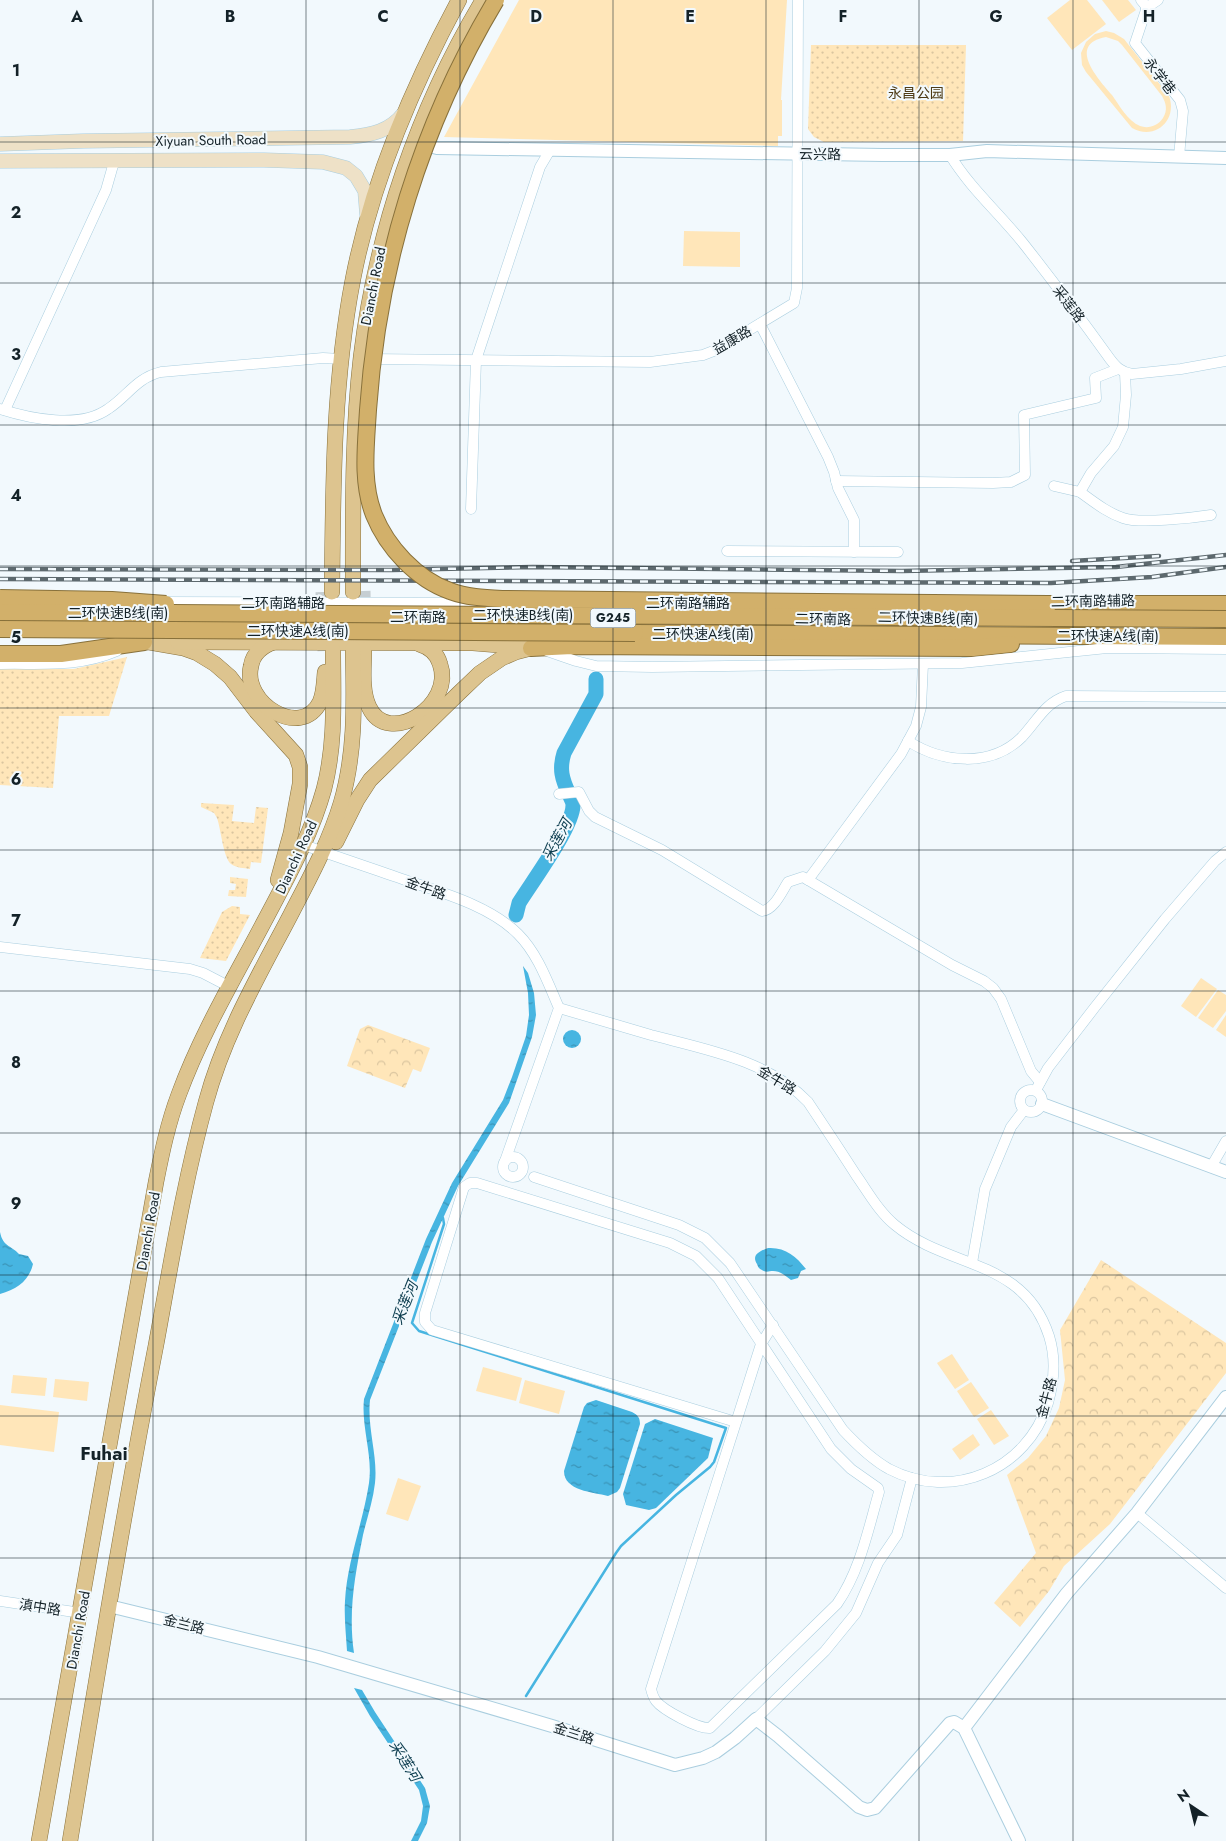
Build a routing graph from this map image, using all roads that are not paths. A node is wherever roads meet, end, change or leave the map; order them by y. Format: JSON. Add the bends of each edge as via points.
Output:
{"nodes":[{"id":1,"x":459,"y":0,"type":"edge"},
{"id":2,"x":482,"y":0,"type":"edge"},
{"id":3,"x":496,"y":0,"type":"edge"},
{"id":4,"x":798,"y":0,"type":"edge"},
{"id":5,"x":1158,"y":0,"type":"edge"},
{"id":6,"x":1144,"y":4,"type":"edge"},
{"id":7,"x":409,"y":103,"type":"junction"},
{"id":8,"x":322,"y":138,"type":"junction"},
{"id":9,"x":415,"y":143,"type":"junction"},
{"id":10,"x":0,"y":144,"type":"edge"},
{"id":11,"x":550,"y":150,"type":"junction"},
{"id":12,"x":796,"y":154,"type":"junction"},
{"id":13,"x":950,"y":155,"type":"junction"},
{"id":14,"x":1179,"y":157,"type":"junction"},
{"id":15,"x":1226,"y":158,"type":"edge"},
{"id":16,"x":264,"y":160,"type":"junction"},
{"id":17,"x":0,"y":162,"type":"edge"},
{"id":18,"x":114,"y":162,"type":"junction"},
{"id":19,"x":363,"y":234,"type":"junction"},
{"id":20,"x":760,"y":324,"type":"junction"},
{"id":21,"x":361,"y":358,"type":"junction"},
{"id":22,"x":341,"y":359,"type":"junction"},
{"id":23,"x":476,"y":360,"type":"junction"},
{"id":24,"x":1226,"y":361,"type":"edge"},
{"id":25,"x":1121,"y":371,"type":"junction"},
{"id":26,"x":2,"y":410,"type":"edge"},
{"id":27,"x":836,"y":481,"type":"junction"},
{"id":28,"x":1054,"y":486,"type":"dead end"},
{"id":29,"x":1080,"y":492,"type":"junction"},
{"id":30,"x":471,"y":509,"type":"dead end"},
{"id":31,"x":1211,"y":515,"type":"dead end"},
{"id":32,"x":727,"y":551,"type":"dead end"},
{"id":33,"x":854,"y":552,"type":"junction"},
{"id":34,"x":898,"y":552,"type":"dead end"},
{"id":35,"x":358,"y":591,"type":"tunnel mouth"},
{"id":36,"x":328,"y":592,"type":"tunnel mouth"},
{"id":37,"x":1226,"y":598,"type":"edge"},
{"id":38,"x":0,"y":600,"type":"edge"},
{"id":39,"x":879,"y":603,"type":"junction"},
{"id":40,"x":1049,"y":604,"type":"junction"},
{"id":41,"x":1226,"y":604,"type":"edge"},
{"id":42,"x":0,"y":613,"type":"edge"},
{"id":43,"x":230,"y":613,"type":"junction"},
{"id":44,"x":966,"y":614,"type":"junction"},
{"id":45,"x":918,"y":618,"type":"junction"},
{"id":46,"x":1037,"y":619,"type":"junction"},
{"id":47,"x":1226,"y":621,"type":"edge"},
{"id":48,"x":50,"y":627,"type":"junction"},
{"id":49,"x":0,"y":628,"type":"edge"},
{"id":50,"x":610,"y":630,"type":"junction"},
{"id":51,"x":1061,"y":636,"type":"junction"},
{"id":52,"x":1226,"y":636,"type":"edge"},
{"id":53,"x":136,"y":642,"type":"junction"},
{"id":54,"x":274,"y":642,"type":"junction"},
{"id":55,"x":417,"y":643,"type":"junction"},
{"id":56,"x":0,"y":644,"type":"edge"},
{"id":57,"x":531,"y":648,"type":"junction"},
{"id":58,"x":54,"y":649,"type":"junction"},
{"id":59,"x":1226,"y":649,"type":"edge"},
{"id":60,"x":0,"y":654,"type":"edge"},
{"id":61,"x":0,"y":664,"type":"edge"},
{"id":62,"x":924,"y":664,"type":"junction"},
{"id":63,"x":1226,"y":697,"type":"edge"},
{"id":64,"x":908,"y":741,"type":"junction"},
{"id":65,"x":559,"y":794,"type":"dead end"},
{"id":66,"x":313,"y":823,"type":"junction"},
{"id":67,"x":304,"y":845,"type":"junction"},
{"id":68,"x":329,"y":847,"type":"junction"},
{"id":69,"x":1226,"y":852,"type":"edge"},
{"id":70,"x":808,"y":880,"type":"junction"},
{"id":71,"x":258,"y":933,"type":"junction"},
{"id":72,"x":0,"y":947,"type":"edge"},
{"id":73,"x":230,"y":987,"type":"junction"},
{"id":74,"x":558,"y":1008,"type":"junction"},
{"id":75,"x":1038,"y":1086,"type":"junction"},
{"id":76,"x":1042,"y":1104,"type":"junction"},
{"id":77,"x":1024,"y":1110,"type":"junction"},
{"id":78,"x":513,"y":1138,"type":"junction"},
{"id":79,"x":1226,"y":1142,"type":"edge"},
{"id":80,"x":505,"y":1161,"type":"junction"},
{"id":81,"x":521,"y":1162,"type":"junction"},
{"id":82,"x":1211,"y":1167,"type":"junction"},
{"id":83,"x":1226,"y":1172,"type":"edge"},
{"id":84,"x":509,"y":1176,"type":"junction"},
{"id":85,"x":534,"y":1177,"type":"junction"},
{"id":86,"x":499,"y":1190,"type":"junction"},
{"id":87,"x":972,"y":1263,"type":"junction"},
{"id":88,"x":773,"y":1326,"type":"junction"},
{"id":89,"x":761,"y":1344,"type":"junction"},
{"id":90,"x":1226,"y":1397,"type":"edge"},
{"id":91,"x":736,"y":1422,"type":"junction"},
{"id":92,"x":912,"y":1478,"type":"junction"},
{"id":93,"x":1137,"y":1513,"type":"junction"},
{"id":94,"x":1226,"y":1588,"type":"edge"},
{"id":95,"x":0,"y":1600,"type":"edge"},
{"id":96,"x":110,"y":1606,"type":"junction"},
{"id":97,"x":81,"y":1613,"type":"junction"},
{"id":98,"x":756,"y":1720,"type":"junction"},
{"id":99,"x":964,"y":1728,"type":"junction"},
{"id":100,"x":40,"y":1841,"type":"edge"},
{"id":101,"x":70,"y":1841,"type":"edge"},
{"id":102,"x":1019,"y":1841,"type":"edge"}],
"edges":[{"from":1,"to":7,"type":"main road","name":"Dianchi Road"},
{"from":2,"to":9,"type":"main road","name":"Dianchi Road","via":[[447,68]]},
{"from":3,"to":39,"type":"highway","bridge":true,"via":[[464,58],[430,136],[387,269],[372,362],[366,466],[370,503],[384,534],[403,559],[424,577],[444,588],[473,596],[546,601]]},
{"from":4,"to":12,"type":"street","name":"益康路"},
{"from":5,"to":6,"type":"street"},
{"from":6,"to":14,"type":"street","name":"永学巷","via":[[1134,43],[1180,100],[1183,111]]},
{"from":7,"to":8,"type":"main road","name":"Xiyuan South Road","via":[[396,122],[383,130],[358,136]]},
{"from":7,"to":19,"type":"main road","name":"Dianchi Road"},
{"from":8,"to":10,"type":"main road","name":"Xiyuan South Road"},
{"from":8,"to":16,"type":"main road","via":[[328,144],[323,153],[289,153]]},
{"from":9,"to":11,"type":"street","name":"云兴路","via":[[437,148]]},
{"from":9,"to":21,"type":"main road","name":"Dianchi Road","via":[[381,246]]},
{"from":11,"to":12,"type":"street","name":"云兴路"},
{"from":11,"to":23,"type":"street","via":[[540,167]]},
{"from":12,"to":13,"type":"street","name":"云兴路"},
{"from":12,"to":20,"type":"street","name":"益康路","via":[[796,297],[794,303]]},
{"from":13,"to":14,"type":"street","name":"云兴路","via":[[987,151]]},
{"from":13,"to":25,"type":"street","name":"采莲路","via":[[970,183],[1023,242]]},
{"from":14,"to":15,"type":"street","name":"云兴路"},
{"from":16,"to":18,"type":"main road","name":"Xiyuan South Road"},
{"from":16,"to":19,"type":"main road","name":"Xiyuan South Road","via":[[323,162],[352,172],[360,180],[366,197]]},
{"from":17,"to":18,"type":"main road","name":"Xiyuan South Road"},
{"from":18,"to":26,"type":"street","via":[[106,190]]},
{"from":19,"to":22,"type":"main road","name":"Dianchi Road"},
{"from":20,"to":23,"type":"street","name":"益康路","via":[[704,355],[650,362]]},
{"from":20,"to":27,"type":"street","via":[[828,457]]},
{"from":21,"to":23,"type":"street","name":"益康路"},
{"from":21,"to":35,"type":"main road","name":"Dianchi Road","via":[[355,448]]},
{"from":22,"to":26,"type":"street","via":[[149,374],[108,409],[80,419],[40,420]]},
{"from":22,"to":36,"type":"main road","name":"Dianchi Road","via":[[335,447],[324,528]]},
{"from":23,"to":30,"type":"street"},
{"from":24,"to":25,"type":"street","via":[[1132,374]]},
{"from":25,"to":27,"type":"street","via":[[1096,378],[1096,398],[1024,415],[1026,475],[1011,482]]},
{"from":25,"to":29,"type":"street","via":[[1126,395],[1123,427],[1114,446]]},
{"from":27,"to":33,"type":"street","via":[[854,520]]},
{"from":28,"to":29,"type":"street"},
{"from":29,"to":31,"type":"street","via":[[1106,511],[1125,519]]},
{"from":32,"to":33,"type":"street"},
{"from":33,"to":34,"type":"street"},
{"from":37,"to":38,"type":"street","name":"二环南路辅路","via":[[828,604]]},
{"from":38,"to":43,"type":"highway","bridge":true,"via":[[127,600]]},
{"from":39,"to":40,"type":"highway","bridge":true},
{"from":39,"to":44,"type":"highway","bridge":true},
{"from":40,"to":41,"type":"highway"},
{"from":40,"to":44,"type":"highway","bridge":true,"via":[[1012,605]]},
{"from":42,"to":43,"type":"highway","name":"二环快速B线(南)","bridge":true},
{"from":42,"to":47,"type":"main road","name":"二环南路","number":"G245"},
{"from":43,"to":45,"type":"highway","name":"二环快速B线(南)","bridge":true},
{"from":44,"to":45,"type":"highway","bridge":true},
{"from":44,"to":46,"type":"highway","bridge":true},
{"from":45,"to":46,"type":"highway","name":"二环快速B线(南)","bridge":true},
{"from":46,"to":47,"type":"highway","name":"二环快速B线(南)","bridge":true},
{"from":48,"to":49,"type":"main road","name":"二环南路","number":"G245"},
{"from":48,"to":50,"type":"main road","name":"二环南路","number":"G245"},
{"from":48,"to":53,"type":"main road"},
{"from":49,"to":51,"type":"highway","name":"二环快速A线(南)","bridge":true},
{"from":50,"to":52,"type":"main road","name":"二环南路","number":"G245"},
{"from":50,"to":57,"type":"main road"},
{"from":51,"to":52,"type":"highway","name":"二环快速A线(南)"},
{"from":51,"to":57,"type":"highway","via":[[985,648]]},
{"from":53,"to":54,"type":"main road"},
{"from":53,"to":58,"type":"highway"},
{"from":53,"to":61,"type":"street","via":[[86,662]]},
{"from":53,"to":71,"type":"main road","via":[[183,648],[220,668],[299,761],[300,784],[289,842],[277,886]]},
{"from":54,"to":55,"type":"main road"},
{"from":54,"to":66,"type":"main road","name":"Dianchi Road","via":[[254,658],[250,666],[251,681],[263,704],[286,717],[304,716],[318,705],[329,650],[333,742],[327,778]]},
{"from":55,"to":57,"type":"main road"},
{"from":55,"to":68,"type":"main road","name":"Dianchi Road","via":[[428,648],[438,659],[442,669],[441,686],[434,702],[425,711],[398,723],[379,719],[369,708],[358,649],[351,757]]},
{"from":56,"to":58,"type":"highway"},
{"from":57,"to":62,"type":"street","via":[[585,664],[611,667]]},
{"from":57,"to":68,"type":"main road","via":[[509,654],[480,673],[378,772],[360,794]]},
{"from":58,"to":60,"type":"highway"},
{"from":59,"to":62,"type":"street","via":[[1107,648]]},
{"from":62,"to":64,"type":"street","via":[[921,707]]},
{"from":63,"to":64,"type":"street","via":[[1066,696],[1049,704],[1013,744],[965,760],[937,755]]},
{"from":64,"to":70,"type":"street"},
{"from":65,"to":70,"type":"street","via":[[579,792],[595,817],[662,850],[762,911],[772,906],[788,882]]},
{"from":66,"to":67,"type":"main road","name":"Dianchi Road"},
{"from":66,"to":68,"type":"main road","via":[[314,838]]},
{"from":67,"to":68,"type":"street","name":"金牛路"},
{"from":67,"to":71,"type":"main road","name":"Dianchi Road"},
{"from":68,"to":74,"type":"street","name":"金牛路","via":[[495,916],[507,924],[528,946]]},
{"from":68,"to":96,"type":"main road","name":"Dianchi Road","via":[[226,1040],[212,1080],[186,1190],[145,1400]]},
{"from":69,"to":75,"type":"street","via":[[1159,926],[1061,1050]]},
{"from":70,"to":75,"type":"street","via":[[993,988],[1001,999]]},
{"from":71,"to":73,"type":"main road","name":"Dianchi Road"},
{"from":72,"to":73,"type":"street","via":[[190,969]]},
{"from":73,"to":97,"type":"main road","name":"Dianchi Road","via":[[186,1076],[165,1140]]},
{"from":74,"to":78,"type":"street"},
{"from":74,"to":87,"type":"street","name":"金牛路","via":[[709,1050],[779,1079],[808,1102],[871,1197],[894,1224],[926,1246]]},
{"from":75,"to":76,"type":"street"},
{"from":75,"to":77,"type":"street","via":[[1022,1095],[1020,1101]]},
{"from":76,"to":77,"type":"street","via":[[1033,1112]]},
{"from":76,"to":82,"type":"street"},
{"from":77,"to":87,"type":"street","via":[[1011,1127],[986,1189]]},
{"from":78,"to":80,"type":"street"},
{"from":78,"to":81,"type":"street"},
{"from":79,"to":82,"type":"street"},
{"from":80,"to":81,"type":"street","via":[[514,1157]]},
{"from":80,"to":84,"type":"street","via":[[503,1169]]},
{"from":81,"to":84,"type":"street","via":[[520,1173]]},
{"from":81,"to":85,"type":"street"},
{"from":82,"to":83,"type":"street"},
{"from":84,"to":85,"type":"street"},
{"from":84,"to":86,"type":"street"},
{"from":85,"to":88,"type":"street","name":"金牛路","via":[[679,1225],[705,1238],[730,1263]]},
{"from":86,"to":89,"type":"street","via":[[687,1250],[718,1278]]},
{"from":86,"to":91,"type":"street","via":[[476,1183],[464,1187],[425,1313],[425,1322],[432,1330]]},
{"from":87,"to":92,"type":"street","name":"金牛路","via":[[1012,1284],[1035,1307],[1053,1353],[1050,1396],[1031,1439],[988,1473],[941,1482]]},
{"from":88,"to":89,"type":"street"},
{"from":88,"to":92,"type":"street","name":"金牛路","via":[[843,1430],[878,1462]]},
{"from":89,"to":91,"type":"street"},
{"from":89,"to":91,"type":"street","via":[[831,1449],[851,1469],[875,1485],[879,1492],[849,1587],[837,1604],[710,1728],[705,1729],[685,1721],[656,1702],[651,1689]]},
{"from":90,"to":93,"type":"street"},
{"from":92,"to":98,"type":"street","via":[[897,1535],[878,1563],[856,1613],[825,1651]]},
{"from":93,"to":94,"type":"street"},
{"from":93,"to":99,"type":"street","via":[[1067,1593]]},
{"from":95,"to":97,"type":"street","name":"滇中路"},
{"from":96,"to":98,"type":"street","name":"金兰路","via":[[318,1657],[675,1764],[716,1752]]},
{"from":96,"to":101,"type":"main road","name":"Dianchi Road"},
{"from":97,"to":100,"type":"main road","name":"Dianchi Road"},
{"from":98,"to":99,"type":"street","via":[[859,1808],[867,1810],[875,1808],[950,1723]]},
{"from":99,"to":102,"type":"street"}]}
